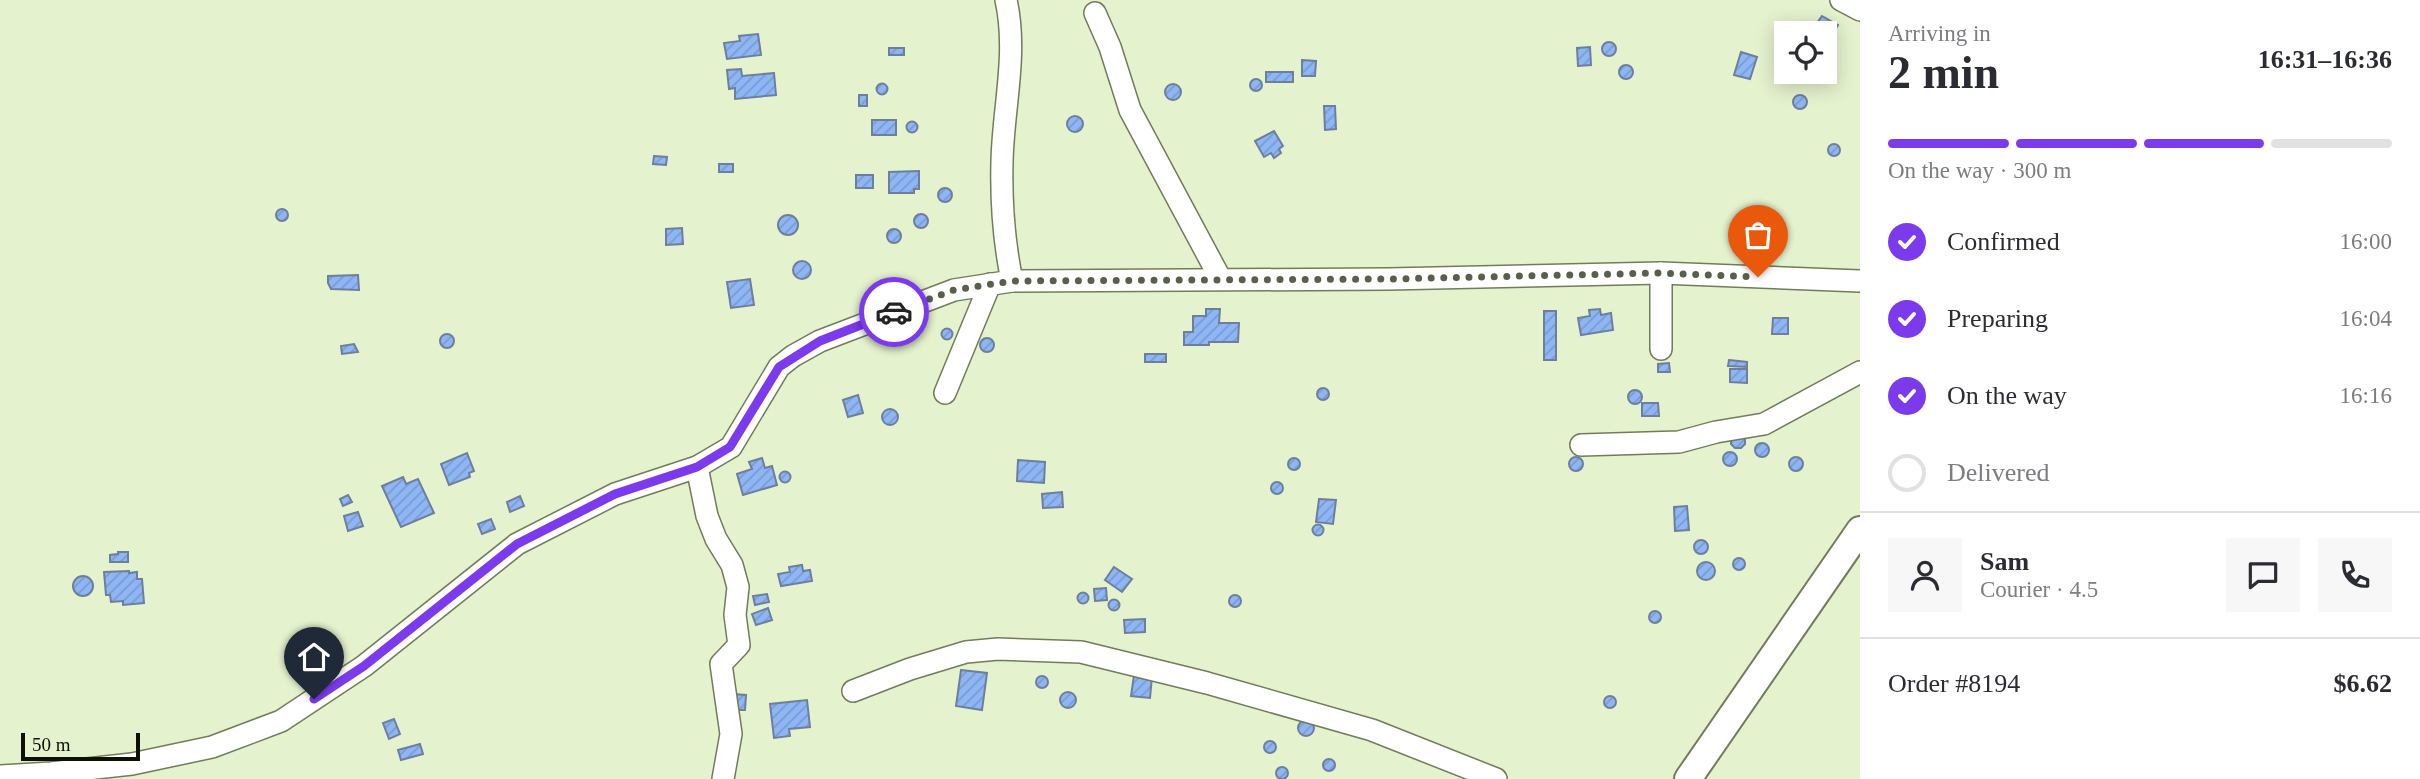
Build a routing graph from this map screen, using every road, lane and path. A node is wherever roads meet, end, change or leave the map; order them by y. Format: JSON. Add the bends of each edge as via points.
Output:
{"nodes":[{"id":1,"x":1006,"y":0,"type":"edge"},
{"id":2,"x":1840,"y":0,"type":"edge"},
{"id":3,"x":1860,"y":10,"type":"edge"},
{"id":4,"x":1095,"y":13,"type":"dead end"},
{"id":5,"x":1661,"y":273,"type":"junction"},
{"id":6,"x":1220,"y":278,"type":"junction"},
{"id":7,"x":1012,"y":281,"type":"junction"},
{"id":8,"x":1860,"y":281,"type":"edge"},
{"id":9,"x":990,"y":284,"type":"junction"},
{"id":10,"x":1661,"y":349,"type":"dead end"},
{"id":11,"x":1860,"y":372,"type":"edge"},
{"id":12,"x":945,"y":393,"type":"dead end"},
{"id":13,"x":1581,"y":445,"type":"dead end"},
{"id":14,"x":697,"y":467,"type":"junction"},
{"id":15,"x":1860,"y":530,"type":"edge"},
{"id":16,"x":853,"y":691,"type":"dead end"},
{"id":17,"x":0,"y":776,"type":"edge"},
{"id":18,"x":723,"y":779,"type":"edge"},
{"id":19,"x":1496,"y":779,"type":"edge"},
{"id":20,"x":1688,"y":779,"type":"edge"}],
"edges":[{"from":1,"to":7,"type":"street","via":[[1011,55],[1002,162]]},
{"from":2,"to":3,"type":"street"},
{"from":4,"to":6,"type":"street","via":[[1130,110]]},
{"from":5,"to":6,"type":"street"},
{"from":5,"to":8,"type":"street"},
{"from":5,"to":10,"type":"street"},
{"from":6,"to":7,"type":"street"},
{"from":7,"to":9,"type":"street"},
{"from":9,"to":12,"type":"street"},
{"from":9,"to":14,"type":"street","via":[[921,301],[793,356],[779,367],[730,447]]},
{"from":11,"to":13,"type":"street","via":[[1764,425],[1679,442]]},
{"from":14,"to":17,"type":"street","via":[[615,494],[517,544],[364,666],[281,721],[212,747],[132,764]]},
{"from":14,"to":18,"type":"street","via":[[707,516],[738,587],[739,645],[721,664],[731,734]]},
{"from":15,"to":20,"type":"main road"},
{"from":16,"to":19,"type":"street","via":[[966,652],[1081,652],[1372,730]]}]}
